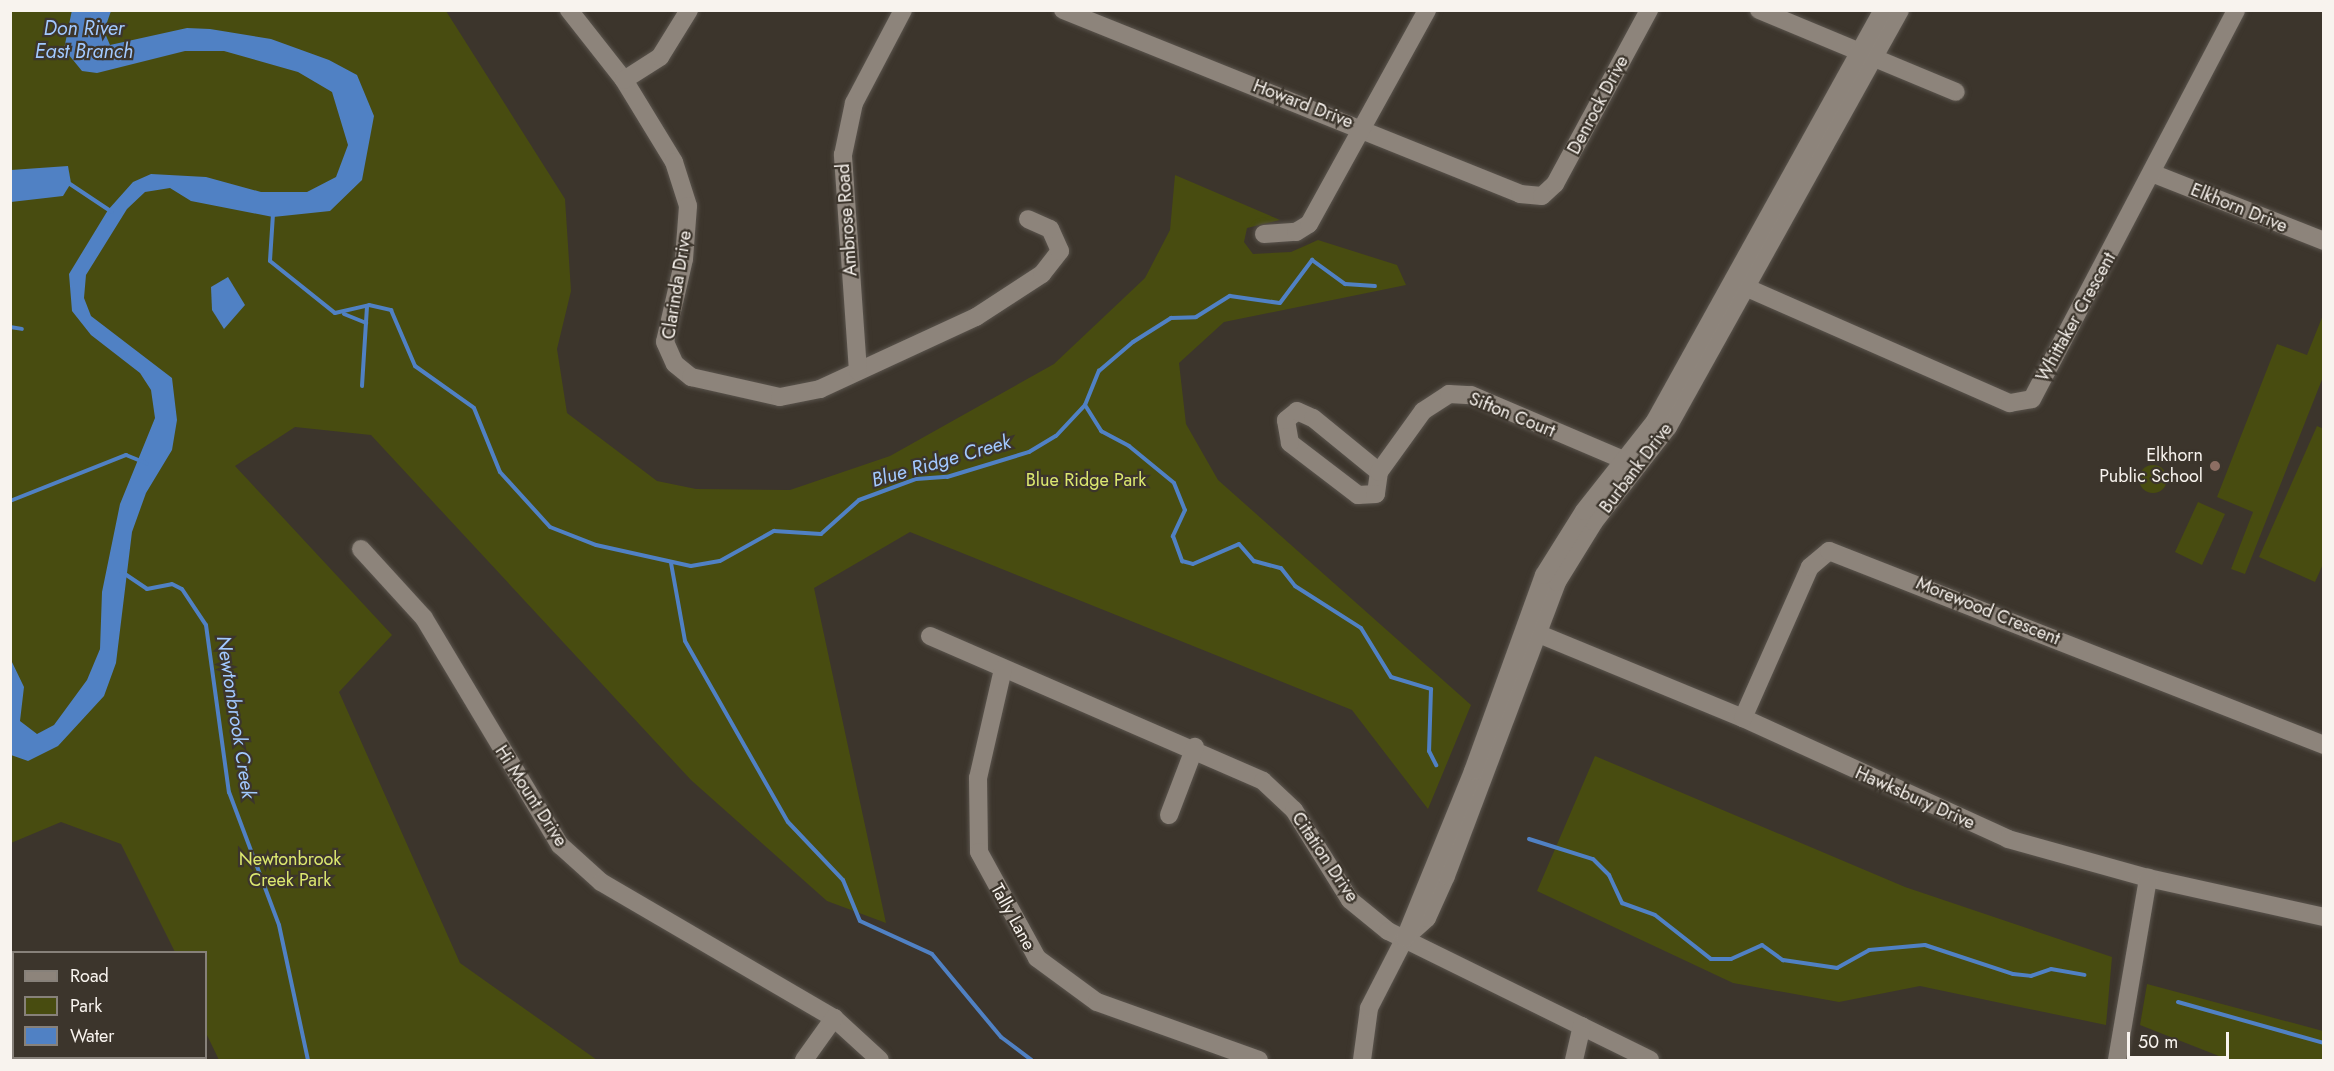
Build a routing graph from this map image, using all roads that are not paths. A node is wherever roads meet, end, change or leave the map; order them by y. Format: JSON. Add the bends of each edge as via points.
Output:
{"nodes":[{"id":1,"x":569,"y":10,"type":"edge"},
{"id":2,"x":689,"y":10,"type":"edge"},
{"id":3,"x":903,"y":10,"type":"edge"},
{"id":4,"x":1063,"y":10,"type":"edge"},
{"id":5,"x":1427,"y":10,"type":"edge"},
{"id":6,"x":1649,"y":10,"type":"edge"},
{"id":7,"x":1759,"y":10,"type":"edge"},
{"id":8,"x":1882,"y":10,"type":"edge"},
{"id":9,"x":1900,"y":10,"type":"edge"},
{"id":10,"x":2236,"y":10,"type":"edge"},
{"id":11,"x":1866,"y":56,"type":"junction"},
{"id":12,"x":624,"y":80,"type":"junction"},
{"id":13,"x":1956,"y":92,"type":"dead end"},
{"id":14,"x":1363,"y":127,"type":"junction"},
{"id":15,"x":2154,"y":174,"type":"junction"},
{"id":16,"x":1542,"y":196,"type":"joint"},
{"id":17,"x":1028,"y":219,"type":"dead end"},
{"id":18,"x":1264,"y":234,"type":"dead end"},
{"id":19,"x":2324,"y":242,"type":"edge"},
{"id":20,"x":1739,"y":285,"type":"junction"},
{"id":21,"x":858,"y":371,"type":"junction"},
{"id":22,"x":1338,"y":440,"type":"junction"},
{"id":23,"x":1320,"y":464,"type":"junction"},
{"id":24,"x":1633,"y":464,"type":"junction"},
{"id":25,"x":1379,"y":472,"type":"junction"},
{"id":26,"x":361,"y":549,"type":"dead end"},
{"id":27,"x":1531,"y":631,"type":"junction"},
{"id":28,"x":930,"y":636,"type":"dead end"},
{"id":29,"x":1002,"y":669,"type":"junction"},
{"id":30,"x":1743,"y":718,"type":"junction"},
{"id":31,"x":2324,"y":745,"type":"edge"},
{"id":32,"x":1195,"y":747,"type":"junction"},
{"id":33,"x":1168,"y":815,"type":"dead end"},
{"id":34,"x":2148,"y":878,"type":"junction"},
{"id":35,"x":2324,"y":918,"type":"edge"},
{"id":36,"x":1405,"y":938,"type":"junction"},
{"id":37,"x":834,"y":1018,"type":"junction"},
{"id":38,"x":1582,"y":1026,"type":"junction"},
{"id":39,"x":804,"y":1060,"type":"edge"},
{"id":40,"x":880,"y":1060,"type":"edge"},
{"id":41,"x":1259,"y":1060,"type":"edge"},
{"id":42,"x":1362,"y":1060,"type":"edge"},
{"id":43,"x":1574,"y":1060,"type":"edge"},
{"id":44,"x":1650,"y":1060,"type":"edge"},
{"id":45,"x":2117,"y":1060,"type":"edge"}],
"edges":[{"from":1,"to":12,"type":"street","name":"Clarinda Drive"},
{"from":2,"to":12,"type":"street","via":[[660,57]]},
{"from":3,"to":21,"type":"street","name":"Ambrose Road","via":[[854,103],[843,155]]},
{"from":4,"to":14,"type":"street","name":"Howard Drive"},
{"from":5,"to":14,"type":"street"},
{"from":6,"to":16,"type":"street","name":"Denrock Drive","via":[[1556,184]]},
{"from":7,"to":11,"type":"street"},
{"from":8,"to":11,"type":"street","name":"Burbank Drive"},
{"from":9,"to":11,"type":"street","name":"Burbank Drive"},
{"from":10,"to":15,"type":"street","name":"Whittaker Crescent"},
{"from":11,"to":13,"type":"street"},
{"from":11,"to":20,"type":"street","name":"Burbank Drive"},
{"from":12,"to":21,"type":"street","name":"Clarinda Drive","via":[[674,162],[688,206],[684,259],[665,342],[675,364],[691,377],[780,397],[820,389]]},
{"from":14,"to":16,"type":"street","name":"Howard Drive","via":[[1520,194]]},
{"from":14,"to":18,"type":"street","via":[[1309,224],[1296,232]]},
{"from":15,"to":19,"type":"street","name":"Elkhorn Drive"},
{"from":15,"to":20,"type":"street","name":"Whittaker Crescent","via":[[2032,399],[2010,403]]},
{"from":17,"to":21,"type":"street","name":"Clarinda Drive","via":[[1050,229],[1060,250],[1042,274],[976,317]]},
{"from":20,"to":24,"type":"street","name":"Burbank Drive","via":[[1668,427]]},
{"from":22,"to":23,"type":"street"},
{"from":22,"to":23,"type":"street","name":"Sifton Court","via":[[1297,411],[1286,420],[1290,443]]},
{"from":22,"to":25,"type":"street","name":"Sifton Court"},
{"from":23,"to":25,"type":"street","name":"Sifton Court","via":[[1358,495],[1376,494]]},
{"from":24,"to":25,"type":"street","name":"Sifton Court","via":[[1471,395],[1449,394],[1424,411]]},
{"from":24,"to":27,"type":"street","name":"Burbank Drive","via":[[1557,582]]},
{"from":26,"to":37,"type":"street","name":"Hi Mount Drive","via":[[424,618],[560,845],[601,882]]},
{"from":27,"to":30,"type":"street","name":"Hawksbury Drive"},
{"from":27,"to":36,"type":"street","name":"Burbank Drive","via":[[1446,876],[1427,918]]},
{"from":28,"to":29,"type":"street","name":"Citation Drive"},
{"from":29,"to":32,"type":"street","name":"Citation Drive"},
{"from":29,"to":41,"type":"street","name":"Tally Lane","via":[[978,778],[979,852],[1037,958],[1097,1002]]},
{"from":30,"to":31,"type":"street","name":"Morewood Crescent","via":[[1810,567],[1829,551]]},
{"from":30,"to":34,"type":"street","name":"Hawksbury Drive","via":[[2008,839]]},
{"from":32,"to":33,"type":"street"},
{"from":32,"to":36,"type":"street","name":"Citation Drive","via":[[1263,781],[1294,810],[1350,900]]},
{"from":34,"to":35,"type":"street","name":"Hawksbury Drive"},
{"from":34,"to":45,"type":"street"},
{"from":36,"to":38,"type":"street","name":"Citation Drive"},
{"from":36,"to":42,"type":"street","name":"Burbank Drive","via":[[1369,1008]]},
{"from":37,"to":39,"type":"street"},
{"from":37,"to":40,"type":"street","name":"Hi Mount Drive"},
{"from":38,"to":43,"type":"street"},
{"from":38,"to":44,"type":"street","name":"Citation Drive"}]}
